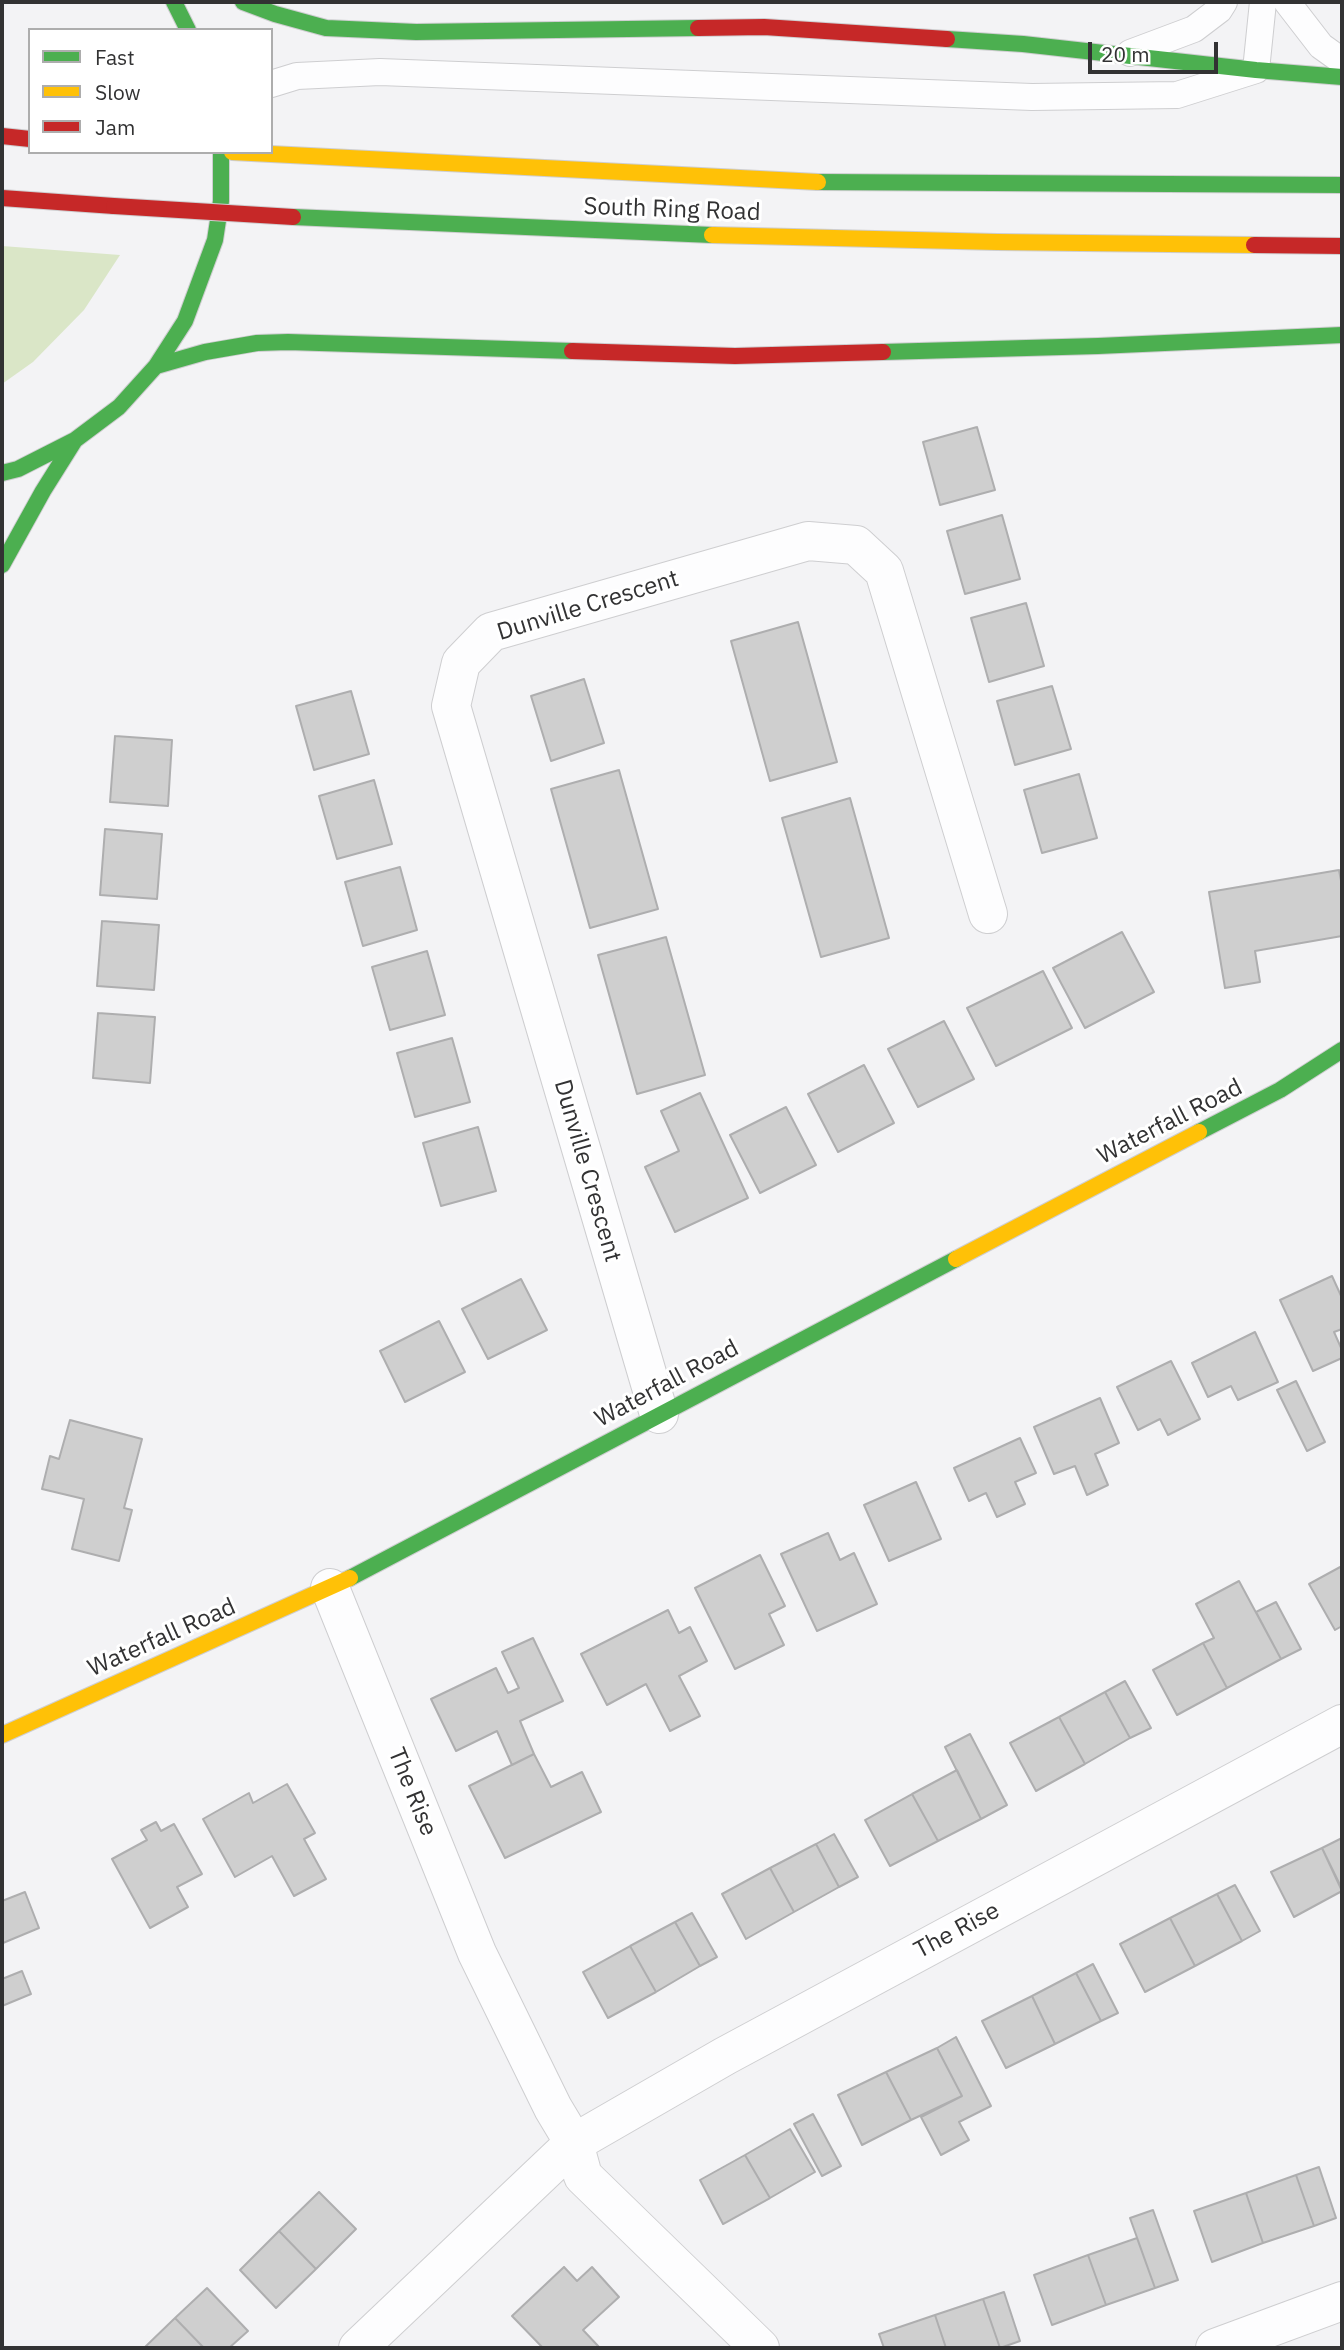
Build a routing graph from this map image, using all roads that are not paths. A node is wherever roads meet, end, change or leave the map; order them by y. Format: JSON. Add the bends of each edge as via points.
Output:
{"nodes":[{"id":1,"x":174,"y":2,"type":"edge"},
{"id":2,"x":243,"y":2,"type":"edge"},
{"id":3,"x":1224,"y":2,"type":"edge"},
{"id":4,"x":1263,"y":2,"type":"edge"},
{"id":5,"x":1287,"y":2,"type":"edge"},
{"id":6,"x":187,"y":28,"type":"edge"},
{"id":7,"x":1125,"y":55,"type":"junction"},
{"id":8,"x":1342,"y":61,"type":"edge"},
{"id":9,"x":1256,"y":70,"type":"junction"},
{"id":10,"x":1342,"y":77,"type":"edge"},
{"id":11,"x":273,"y":83,"type":"edge"},
{"id":12,"x":2,"y":136,"type":"edge"},
{"id":13,"x":28,"y":139,"type":"edge"},
{"id":14,"x":221,"y":154,"type":"edge"},
{"id":15,"x":270,"y":154,"type":"edge"},
{"id":16,"x":1342,"y":185,"type":"edge"},
{"id":17,"x":2,"y":198,"type":"edge"},
{"id":18,"x":1342,"y":246,"type":"edge"},
{"id":19,"x":1342,"y":335,"type":"edge"},
{"id":20,"x":156,"y":366,"type":"junction"},
{"id":21,"x":75,"y":440,"type":"junction"},
{"id":22,"x":2,"y":473,"type":"edge"},
{"id":23,"x":2,"y":565,"type":"edge"},
{"id":24,"x":988,"y":914,"type":"dead end"},
{"id":25,"x":1342,"y":1050,"type":"edge"},
{"id":26,"x":659,"y":1414,"type":"junction"},
{"id":27,"x":330,"y":1588,"type":"junction"},
{"id":28,"x":1342,"y":1724,"type":"edge"},
{"id":29,"x":2,"y":1735,"type":"edge"},
{"id":30,"x":574,"y":2143,"type":"junction"},
{"id":31,"x":1342,"y":2301,"type":"edge"},
{"id":32,"x":358,"y":2348,"type":"edge"},
{"id":33,"x":760,"y":2348,"type":"edge"},
{"id":34,"x":1215,"y":2348,"type":"edge"}],
"edges":[{"from":1,"to":6,"type":"main road"},
{"from":2,"to":7,"type":"main road","via":[[327,28],[416,32],[764,27]]},
{"from":3,"to":7,"type":"lane","via":[[1194,29]]},
{"from":4,"to":9,"type":"lane"},
{"from":5,"to":8,"type":"lane","via":[[1321,46]]},
{"from":7,"to":9,"type":"main road"},
{"from":9,"to":10,"type":"main road"},
{"from":9,"to":11,"type":"lane","via":[[1177,95],[1032,97],[380,72],[298,76]]},
{"from":12,"to":13,"type":"main road"},
{"from":14,"to":20,"type":"main road","via":[[215,240],[185,321]]},
{"from":15,"to":16,"type":"main road","name":"South Ring Road","via":[[831,183]]},
{"from":17,"to":18,"type":"main road","name":"South Ring Road","bridge":true,"via":[[645,233]]},
{"from":19,"to":20,"type":"main road","via":[[735,356],[278,342],[205,352]]},
{"from":20,"to":21,"type":"main road","via":[[118,407]]},
{"from":21,"to":22,"type":"main road"},
{"from":21,"to":23,"type":"main road"},
{"from":24,"to":26,"type":"street","name":"Dunville Crescent","via":[[884,572],[856,545],[808,541],[491,632],[461,663],[451,706]]},
{"from":25,"to":26,"type":"main road","name":"Waterfall Road","via":[[1272,1094]]},
{"from":26,"to":27,"type":"main road","name":"Waterfall Road"},
{"from":27,"to":29,"type":"main road","name":"Waterfall Road"},
{"from":27,"to":30,"type":"street","name":"The Rise","via":[[477,1953]]},
{"from":28,"to":30,"type":"street","name":"The Rise","via":[[726,2056]]},
{"from":30,"to":32,"type":"street","name":"The Rise"},
{"from":30,"to":33,"type":"street","name":"The Rise","via":[[583,2176]]},
{"from":31,"to":34,"type":"street"}]}
